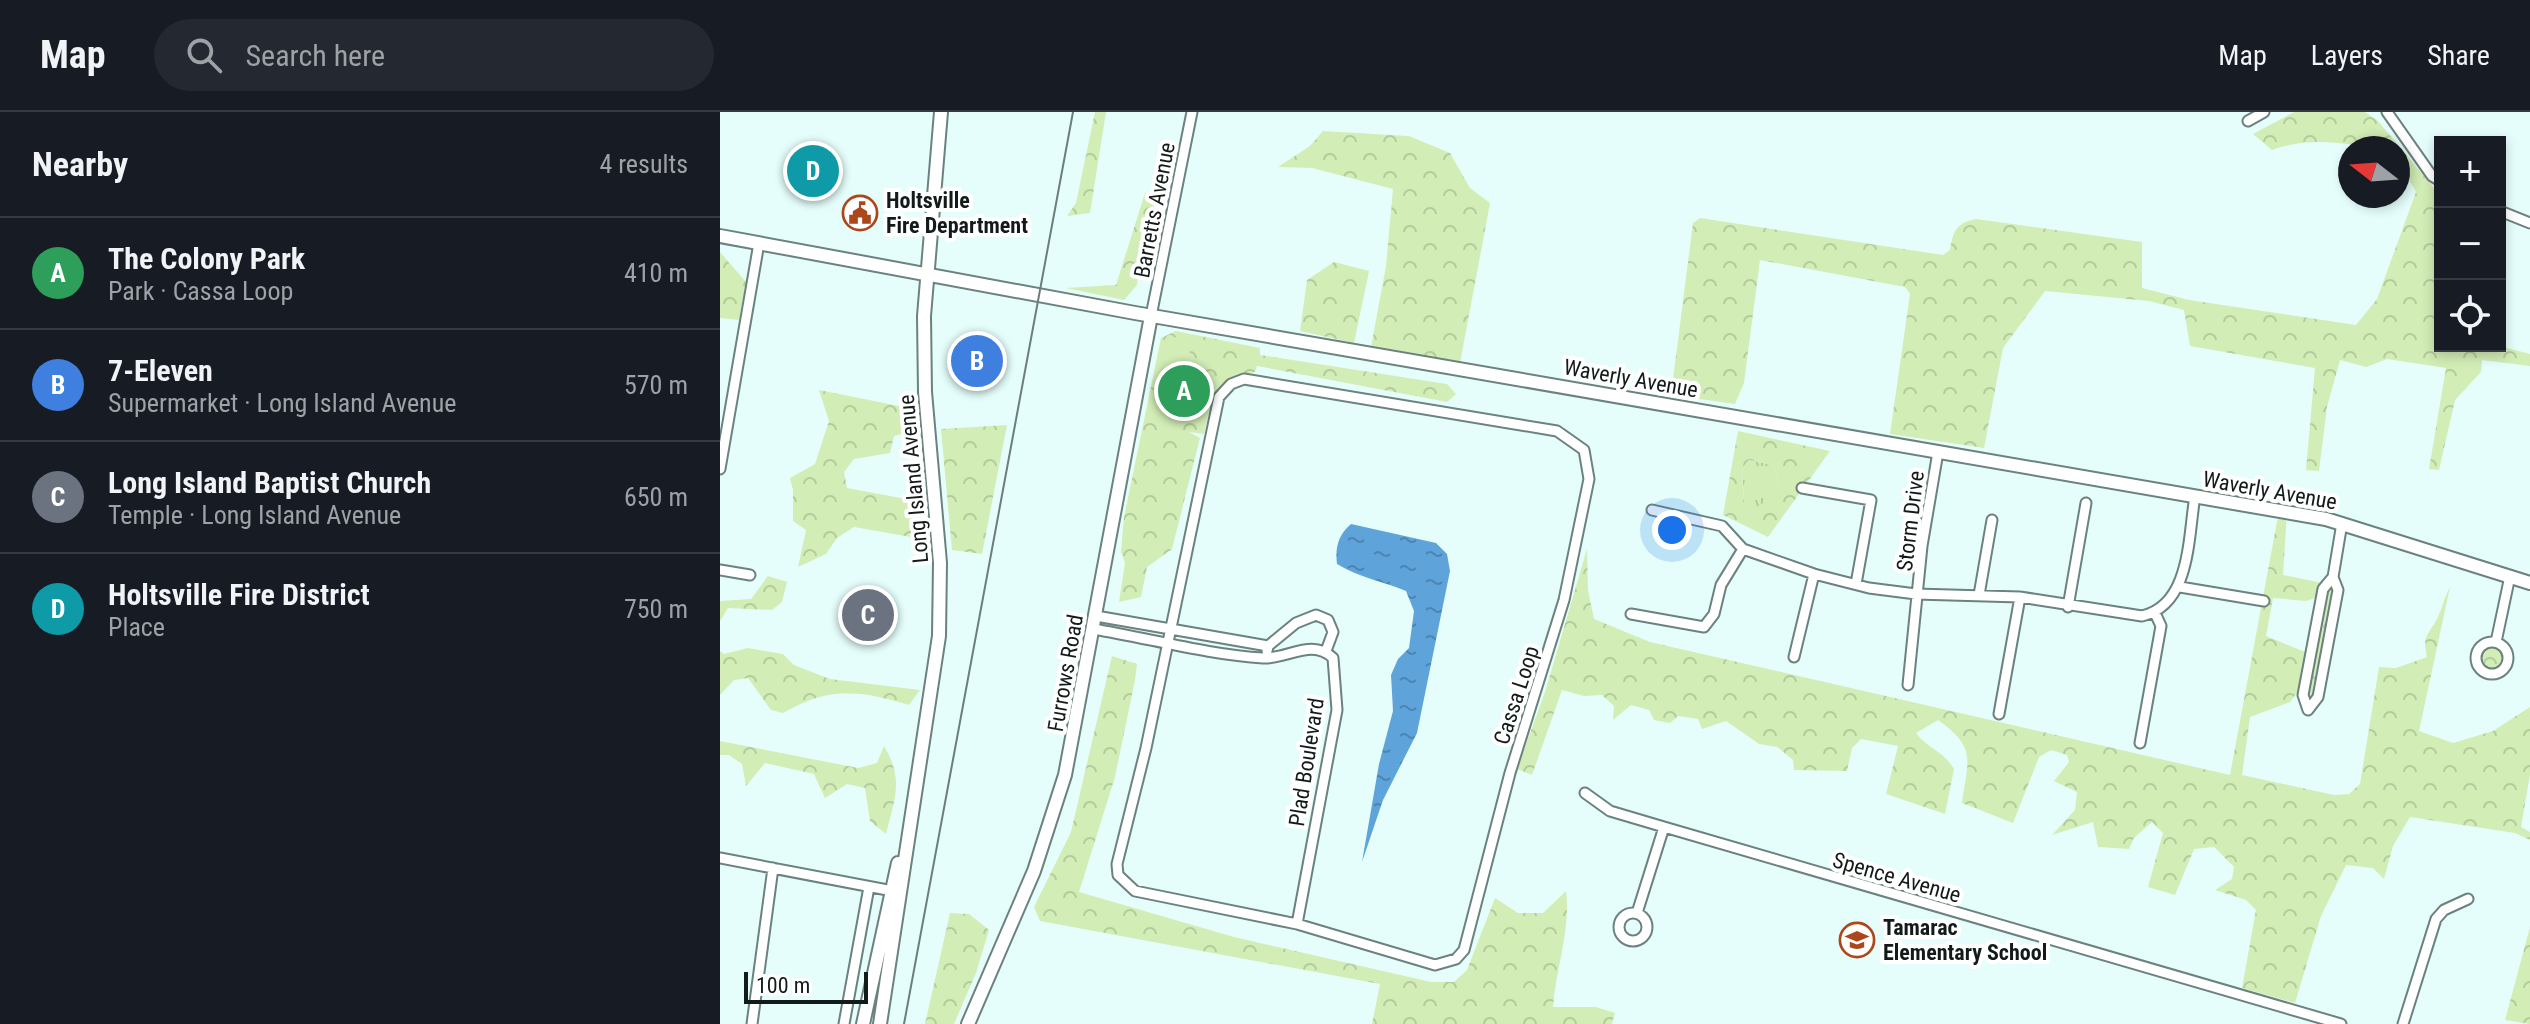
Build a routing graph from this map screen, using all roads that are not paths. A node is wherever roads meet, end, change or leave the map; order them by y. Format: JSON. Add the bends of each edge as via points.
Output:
{"nodes":[{"id":1,"x":941,"y":112,"type":"edge"},
{"id":2,"x":1192,"y":112,"type":"edge"},
{"id":3,"x":2264,"y":112,"type":"edge"},
{"id":4,"x":2387,"y":112,"type":"edge"},
{"id":5,"x":2248,"y":121,"type":"dead end"},
{"id":6,"x":2434,"y":177,"type":"edge"},
{"id":7,"x":2506,"y":213,"type":"edge"},
{"id":8,"x":2530,"y":223,"type":"edge"},
{"id":9,"x":720,"y":236,"type":"edge"},
{"id":10,"x":759,"y":243,"type":"junction"},
{"id":11,"x":926,"y":274,"type":"junction"},
{"id":12,"x":1151,"y":316,"type":"junction"},
{"id":13,"x":725,"y":416,"type":"edge"},
{"id":14,"x":1938,"y":452,"type":"junction"},
{"id":15,"x":720,"y":469,"type":"edge"},
{"id":16,"x":1802,"y":488,"type":"dead end"},
{"id":17,"x":2195,"y":496,"type":"junction"},
{"id":18,"x":2086,"y":503,"type":"dead end"},
{"id":19,"x":1652,"y":510,"type":"dead end"},
{"id":20,"x":1992,"y":520,"type":"dead end"},
{"id":21,"x":2342,"y":523,"type":"junction"},
{"id":22,"x":1743,"y":549,"type":"junction"},
{"id":23,"x":720,"y":570,"type":"edge"},
{"id":24,"x":1814,"y":574,"type":"junction"},
{"id":25,"x":750,"y":575,"type":"dead end"},
{"id":26,"x":2510,"y":576,"type":"junction"},
{"id":27,"x":2333,"y":577,"type":"junction"},
{"id":28,"x":2530,"y":583,"type":"edge"},
{"id":29,"x":1856,"y":584,"type":"junction"},
{"id":30,"x":2180,"y":587,"type":"junction"},
{"id":31,"x":1916,"y":594,"type":"junction"},
{"id":32,"x":1979,"y":595,"type":"junction"},
{"id":33,"x":2020,"y":597,"type":"junction"},
{"id":34,"x":2264,"y":601,"type":"dead end"},
{"id":35,"x":2068,"y":607,"type":"junction"},
{"id":36,"x":2155,"y":613,"type":"junction"},
{"id":37,"x":1631,"y":614,"type":"dead end"},
{"id":38,"x":1095,"y":622,"type":"junction"},
{"id":39,"x":1170,"y":629,"type":"junction"},
{"id":40,"x":1168,"y":642,"type":"junction"},
{"id":41,"x":2496,"y":642,"type":"dead end"},
{"id":42,"x":1268,"y":646,"type":"junction"},
{"id":43,"x":1326,"y":651,"type":"junction"},
{"id":44,"x":1794,"y":657,"type":"dead end"},
{"id":45,"x":1266,"y":658,"type":"junction"},
{"id":46,"x":1908,"y":685,"type":"dead end"},
{"id":47,"x":1999,"y":714,"type":"dead end"},
{"id":48,"x":2140,"y":743,"type":"dead end"},
{"id":49,"x":1585,"y":793,"type":"dead end"},
{"id":50,"x":1664,"y":827,"type":"junction"},
{"id":51,"x":720,"y":858,"type":"edge"},
{"id":52,"x":773,"y":868,"type":"junction"},
{"id":53,"x":869,"y":887,"type":"junction"},
{"id":54,"x":895,"y":892,"type":"junction"},
{"id":55,"x":2468,"y":899,"type":"dead end"},
{"id":56,"x":1637,"y":913,"type":"dead end"},
{"id":57,"x":1297,"y":924,"type":"junction"},
{"id":58,"x":752,"y":1024,"type":"edge"},
{"id":59,"x":844,"y":1024,"type":"edge"},
{"id":60,"x":863,"y":1024,"type":"edge"},
{"id":61,"x":880,"y":1024,"type":"edge"},
{"id":62,"x":968,"y":1024,"type":"edge"},
{"id":63,"x":2341,"y":1024,"type":"edge"},
{"id":64,"x":2403,"y":1024,"type":"edge"}],
"edges":[{"from":1,"to":11,"type":"street","name":"Long Island Avenue"},
{"from":2,"to":12,"type":"street","name":"Barretts Avenue"},
{"from":3,"to":5,"type":"street"},
{"from":4,"to":6,"type":"street"},
{"from":7,"to":8,"type":"street"},
{"from":9,"to":10,"type":"street","name":"Waverly Avenue"},
{"from":10,"to":11,"type":"street","name":"Waverly Avenue"},
{"from":10,"to":13,"type":"street"},
{"from":11,"to":12,"type":"street","name":"Waverly Avenue"},
{"from":11,"to":54,"type":"street","name":"Long Island Avenue","via":[[925,383],[940,619],[932,694]]},
{"from":12,"to":14,"type":"street","name":"Waverly Avenue"},
{"from":12,"to":38,"type":"street","name":"Furrows Road"},
{"from":13,"to":15,"type":"street"},
{"from":14,"to":17,"type":"street","name":"Waverly Avenue"},
{"from":14,"to":31,"type":"street","name":"Storm Drive"},
{"from":16,"to":29,"type":"street","name":"Storm Drive","via":[[1871,500]]},
{"from":17,"to":21,"type":"street","name":"Waverly Avenue"},
{"from":17,"to":30,"type":"street"},
{"from":18,"to":35,"type":"street"},
{"from":19,"to":22,"type":"street","name":"Storm Drive","via":[[1722,526]]},
{"from":20,"to":32,"type":"street"},
{"from":21,"to":26,"type":"street","name":"Waverly Avenue"},
{"from":21,"to":27,"type":"street"},
{"from":22,"to":24,"type":"street","name":"Storm Drive"},
{"from":22,"to":37,"type":"street","via":[[1704,627]]},
{"from":23,"to":25,"type":"street"},
{"from":24,"to":29,"type":"street","name":"Storm Drive"},
{"from":24,"to":44,"type":"street"},
{"from":26,"to":28,"type":"street","name":"Waverly Avenue"},
{"from":26,"to":41,"type":"street"},
{"from":27,"to":27,"type":"street","via":[[2323,589],[2303,695],[2308,710],[2315,704],[2338,590]]},
{"from":29,"to":31,"type":"street","name":"Storm Drive"},
{"from":30,"to":34,"type":"street"},
{"from":30,"to":36,"type":"street"},
{"from":31,"to":32,"type":"street","name":"Storm Drive"},
{"from":31,"to":46,"type":"street","name":"Storm Drive"},
{"from":32,"to":33,"type":"street","name":"Storm Drive"},
{"from":33,"to":35,"type":"street","name":"Storm Drive"},
{"from":33,"to":47,"type":"street"},
{"from":35,"to":36,"type":"street","name":"Storm Drive","via":[[2128,616]]},
{"from":36,"to":48,"type":"street","via":[[2161,626]]},
{"from":38,"to":39,"type":"street"},
{"from":38,"to":40,"type":"street"},
{"from":38,"to":62,"type":"street","name":"Furrows Road","via":[[1052,821]]},
{"from":39,"to":40,"type":"street","name":"Cassa Loop"},
{"from":39,"to":42,"type":"street"},
{"from":39,"to":57,"type":"street","name":"Cassa Loop","via":[[1219,397],[1231,384],[1255,379],[1557,431],[1584,450],[1589,479],[1564,600],[1510,773],[1464,950],[1456,959],[1435,965]]},
{"from":40,"to":45,"type":"street"},
{"from":40,"to":57,"type":"street","name":"Cassa Loop","via":[[1118,875],[1135,891]]},
{"from":42,"to":43,"type":"street","name":"Plad Boulevard","via":[[1296,623],[1323,615],[1333,632]]},
{"from":42,"to":45,"type":"street"},
{"from":43,"to":45,"type":"street","via":[[1309,648]]},
{"from":43,"to":57,"type":"street","name":"Plad Boulevard","via":[[1333,658],[1337,710]]},
{"from":49,"to":50,"type":"street","name":"Spence Avenue","via":[[1610,811]]},
{"from":50,"to":56,"type":"street"},
{"from":50,"to":63,"type":"street","name":"Spence Avenue"},
{"from":51,"to":52,"type":"street"},
{"from":52,"to":53,"type":"street"},
{"from":52,"to":58,"type":"street"},
{"from":53,"to":54,"type":"street"},
{"from":53,"to":59,"type":"street"},
{"from":54,"to":60,"type":"street","name":"Long Island Avenue"},
{"from":54,"to":61,"type":"street","name":"Long Island Avenue"},
{"from":55,"to":64,"type":"street","via":[[2436,919]]}]}
